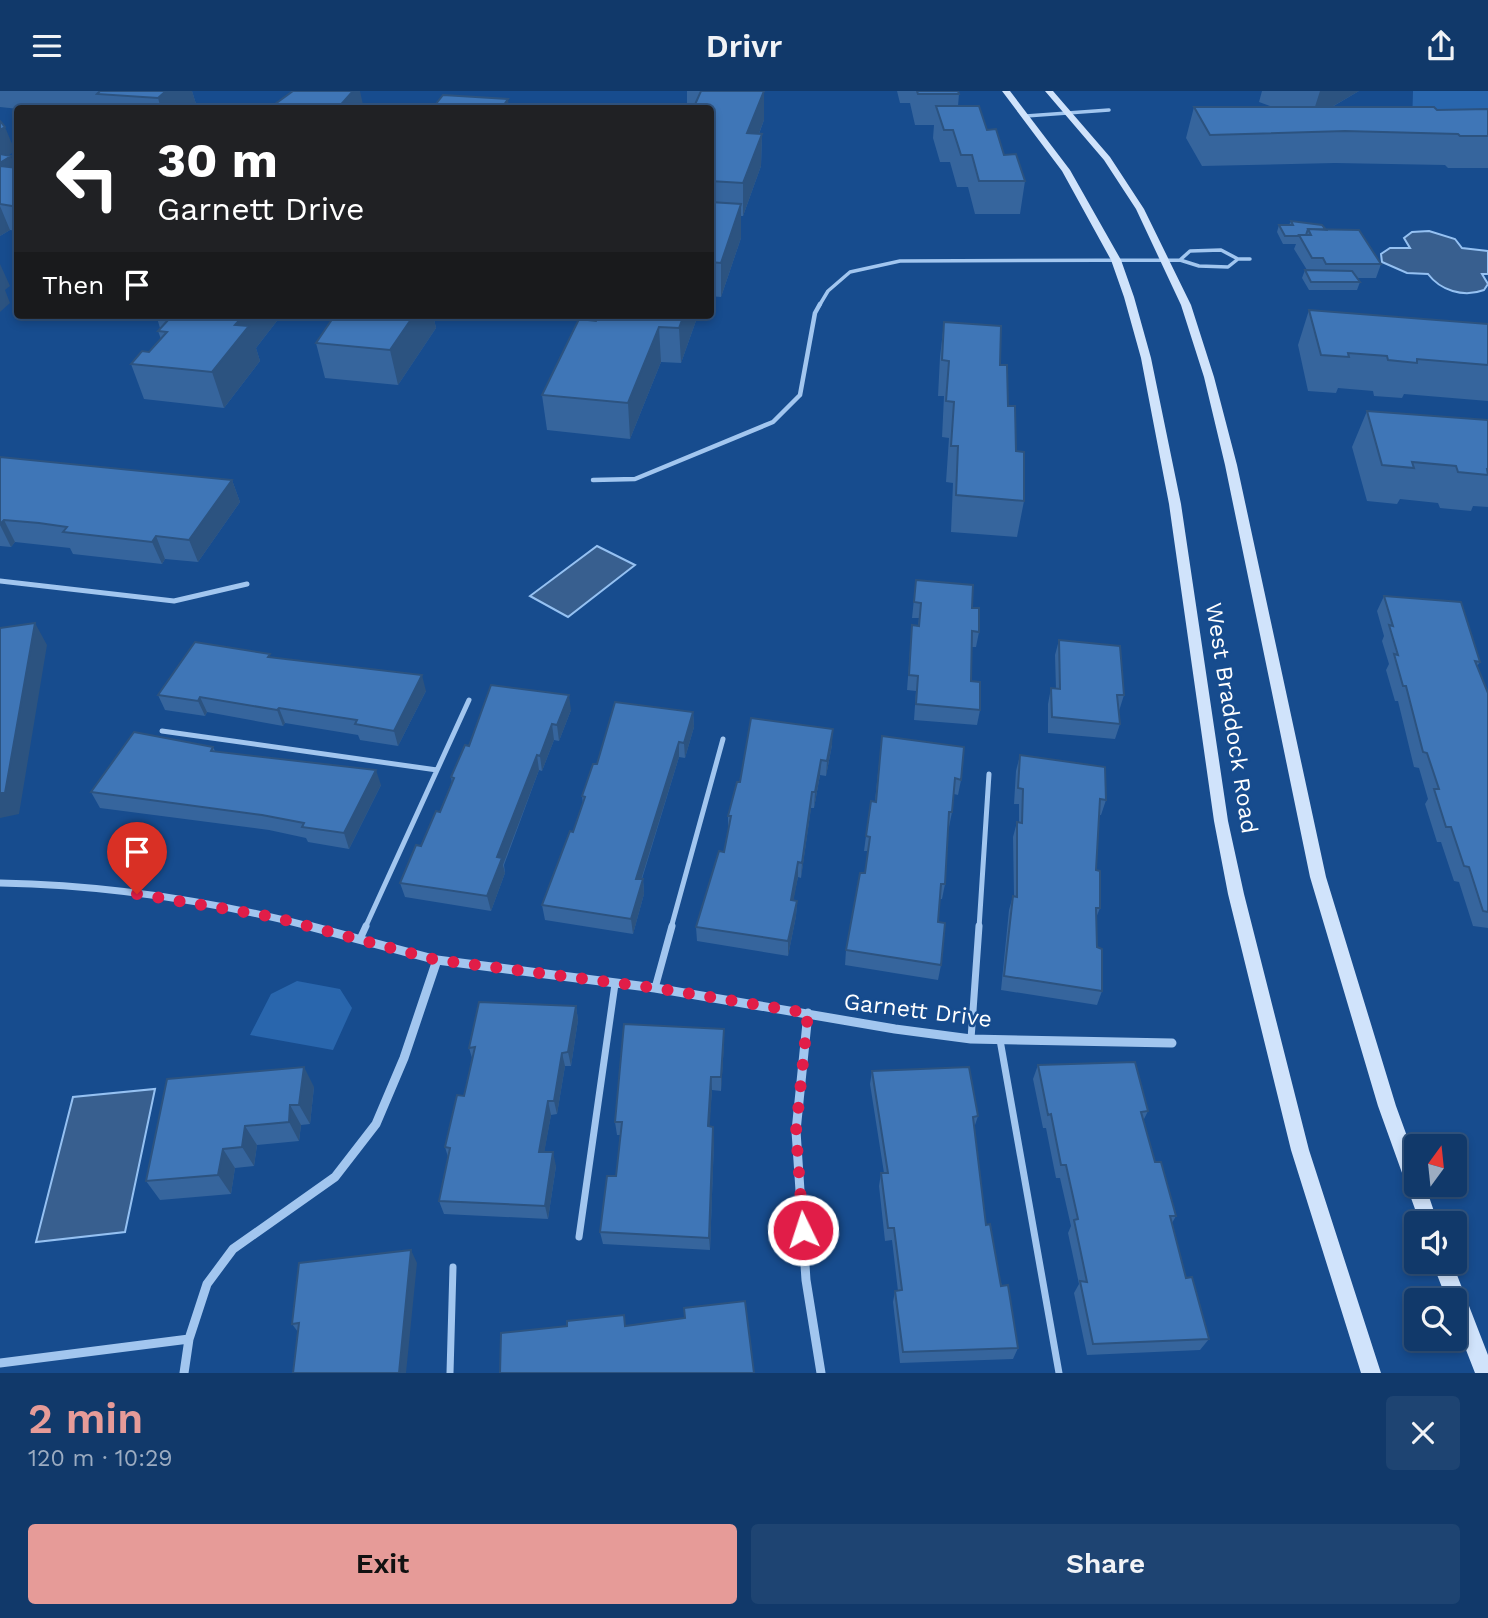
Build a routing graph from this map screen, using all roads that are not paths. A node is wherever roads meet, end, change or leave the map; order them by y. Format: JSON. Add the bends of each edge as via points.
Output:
{"nodes":[{"id":1,"x":1006,"y":91,"type":"edge"},
{"id":2,"x":1049,"y":91,"type":"edge"},
{"id":3,"x":1110,"y":110,"type":"dead end"},
{"id":4,"x":1068,"y":113,"type":"junction"},
{"id":5,"x":1026,"y":116,"type":"junction"},
{"id":6,"x":1238,"y":259,"type":"junction"},
{"id":7,"x":1250,"y":259,"type":"dead end"},
{"id":8,"x":1116,"y":260,"type":"junction"},
{"id":9,"x":1180,"y":260,"type":"junction"},
{"id":10,"x":1165,"y":261,"type":"junction"},
{"id":11,"x":593,"y":480,"type":"dead end"},
{"id":12,"x":0,"y":581,"type":"edge"},
{"id":13,"x":247,"y":584,"type":"dead end"},
{"id":14,"x":469,"y":700,"type":"dead end"},
{"id":15,"x":162,"y":731,"type":"dead end"},
{"id":16,"x":723,"y":739,"type":"dead end"},
{"id":17,"x":437,"y":770,"type":"junction"},
{"id":18,"x":989,"y":774,"type":"dead end"},
{"id":19,"x":0,"y":883,"type":"edge"},
{"id":20,"x":360,"y":939,"type":"junction"},
{"id":21,"x":437,"y":960,"type":"junction"},
{"id":22,"x":615,"y":984,"type":"junction"},
{"id":23,"x":655,"y":988,"type":"junction"},
{"id":24,"x":808,"y":1013,"type":"junction"},
{"id":25,"x":971,"y":1039,"type":"junction"},
{"id":26,"x":1000,"y":1040,"type":"junction"},
{"id":27,"x":1172,"y":1043,"type":"dead end"},
{"id":28,"x":1425,"y":1211,"type":"edge"},
{"id":29,"x":579,"y":1237,"type":"dead end"},
{"id":30,"x":453,"y":1267,"type":"dead end"},
{"id":31,"x":1448,"y":1274,"type":"edge"},
{"id":32,"x":189,"y":1339,"type":"junction"},
{"id":33,"x":0,"y":1363,"type":"edge"},
{"id":34,"x":184,"y":1373,"type":"edge"},
{"id":35,"x":450,"y":1373,"type":"edge"},
{"id":36,"x":821,"y":1373,"type":"edge"},
{"id":37,"x":1059,"y":1373,"type":"edge"},
{"id":38,"x":1371,"y":1373,"type":"edge"},
{"id":39,"x":1486,"y":1373,"type":"edge"}],
"edges":[{"from":1,"to":5,"type":"main road","name":"West Braddock Road"},
{"from":2,"to":4,"type":"main road","name":"West Braddock Road"},
{"from":3,"to":4,"type":"lane"},
{"from":4,"to":5,"type":"lane"},
{"from":4,"to":10,"type":"main road","name":"West Braddock Road","via":[[1114,169]]},
{"from":5,"to":8,"type":"main road","name":"West Braddock Road","via":[[1066,170]]},
{"from":6,"to":7,"type":"lane"},
{"from":6,"to":9,"type":"lane","via":[[1228,267]]},
{"from":6,"to":9,"type":"lane","via":[[1222,250],[1190,251]]},
{"from":8,"to":10,"type":"lane"},
{"from":8,"to":11,"type":"lane","via":[[900,261],[850,272],[828,291],[815,313],[800,395],[773,422],[635,478]]},
{"from":8,"to":38,"type":"main road","name":"West Braddock Road","via":[[1146,358],[1175,505],[1221,821],[1236,894],[1300,1150]]},
{"from":9,"to":10,"type":"lane"},
{"from":10,"to":28,"type":"main road","name":"West Braddock Road","via":[[1186,305],[1212,390],[1318,877],[1387,1106]]},
{"from":12,"to":13,"type":"lane","via":[[174,601]]},
{"from":14,"to":17,"type":"lane"},
{"from":15,"to":17,"type":"lane"},
{"from":16,"to":23,"type":"lane"},
{"from":17,"to":20,"type":"lane"},
{"from":18,"to":25,"type":"lane"},
{"from":19,"to":20,"type":"street","name":"Garnett Drive","via":[[64,884],[162,897],[274,917]]},
{"from":20,"to":21,"type":"street","name":"Garnett Drive"},
{"from":21,"to":22,"type":"street","name":"Garnett Drive"},
{"from":21,"to":32,"type":"street","via":[[376,1124],[335,1177],[233,1249],[207,1285]]},
{"from":22,"to":23,"type":"street","name":"Garnett Drive"},
{"from":22,"to":29,"type":"lane"},
{"from":23,"to":24,"type":"street","name":"Garnett Drive"},
{"from":24,"to":25,"type":"street","name":"Garnett Drive"},
{"from":24,"to":36,"type":"street","via":[[796,1131],[806,1280]]},
{"from":25,"to":26,"type":"street","name":"Garnett Drive"},
{"from":26,"to":27,"type":"street","name":"Garnett Drive"},
{"from":26,"to":37,"type":"lane"},
{"from":30,"to":35,"type":"lane"},
{"from":31,"to":39,"type":"main road"},
{"from":32,"to":33,"type":"street"},
{"from":32,"to":34,"type":"street"}]}
